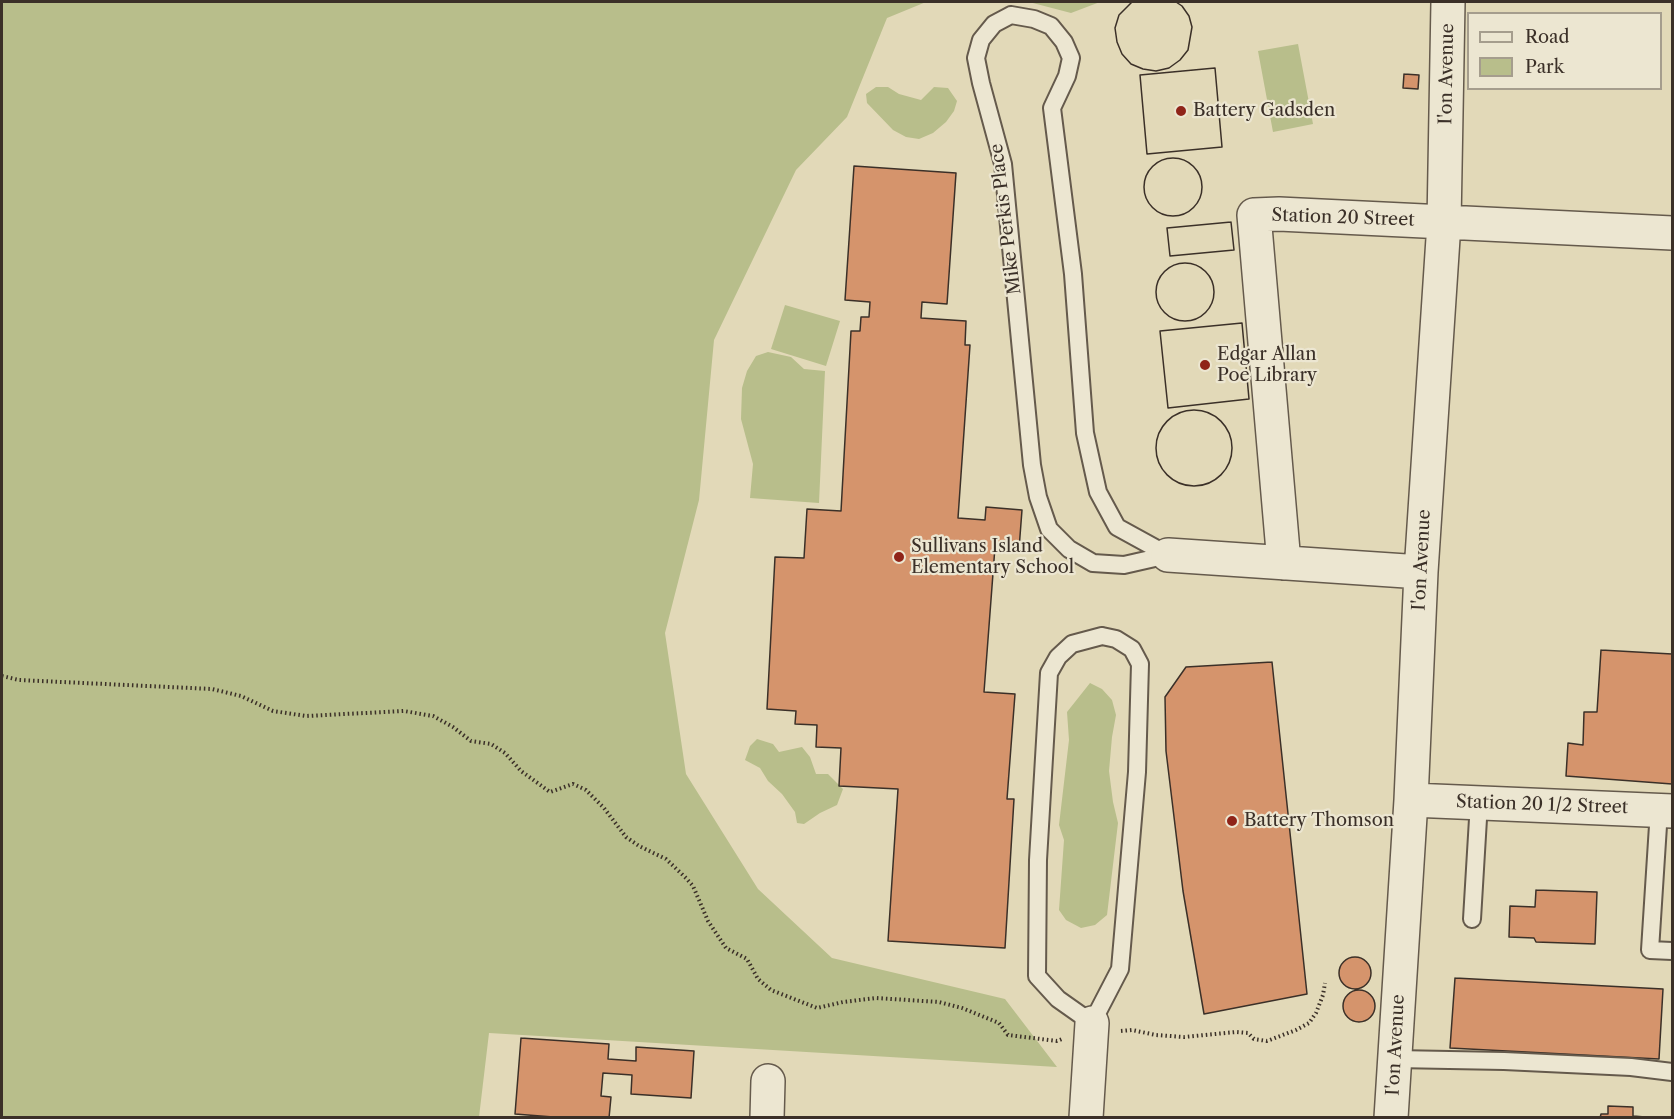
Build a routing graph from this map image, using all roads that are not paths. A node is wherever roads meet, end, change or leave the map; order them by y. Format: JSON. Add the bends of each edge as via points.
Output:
{"nodes":[{"id":1,"x":1448,"y":2,"type":"edge"},
{"id":2,"x":1444,"y":223,"type":"junction"},
{"id":3,"x":1672,"y":233,"type":"edge"},
{"id":4,"x":1168,"y":555,"type":"junction"},
{"id":5,"x":1284,"y":563,"type":"junction"},
{"id":6,"x":1421,"y":572,"type":"junction"},
{"id":7,"x":1410,"y":800,"type":"junction"},
{"id":8,"x":1479,"y":802,"type":"junction"},
{"id":9,"x":1666,"y":811,"type":"edge"},
{"id":10,"x":1472,"y":919,"type":"dead end"},
{"id":11,"x":1672,"y":951,"type":"edge"},
{"id":12,"x":1091,"y":1031,"type":"junction"},
{"id":13,"x":1395,"y":1059,"type":"junction"},
{"id":14,"x":1672,"y":1072,"type":"edge"},
{"id":15,"x":768,"y":1081,"type":"dead end"},
{"id":16,"x":767,"y":1118,"type":"edge"},
{"id":17,"x":1086,"y":1118,"type":"edge"},
{"id":18,"x":1391,"y":1118,"type":"edge"}],
"edges":[{"from":1,"to":2,"type":"street","name":"I'on Avenue"},
{"from":2,"to":3,"type":"street","name":"Station 20 Street"},
{"from":2,"to":5,"type":"street","name":"Station 20 Street","via":[[1254,215]]},
{"from":2,"to":6,"type":"street","name":"I'on Avenue"},
{"from":4,"to":4,"type":"lane","name":"Mike Perkis Place","via":[[1117,527],[1098,492],[1085,433],[1073,274],[1052,108],[1071,58],[1051,26],[1011,15],[994,24],[981,40],[976,58],[1003,164],[1038,497],[1049,529],[1069,549],[1093,563],[1124,565]]},
{"from":4,"to":5,"type":"street","name":"Mike Perkis Place"},
{"from":5,"to":6,"type":"street","name":"Mike Perkis Place"},
{"from":6,"to":7,"type":"street","name":"I'on Avenue"},
{"from":7,"to":8,"type":"street","name":"Station 20 1/2 Street"},
{"from":7,"to":13,"type":"street","name":"I'on Avenue"},
{"from":8,"to":9,"type":"street","name":"Station 20 1/2 Street"},
{"from":8,"to":10,"type":"lane"},
{"from":9,"to":11,"type":"lane","via":[[1650,950]]},
{"from":12,"to":12,"type":"lane","via":[[1120,969],[1137,772],[1140,664],[1132,649],[1102,636],[1072,644],[1049,673],[1038,860],[1037,976]]},
{"from":12,"to":17,"type":"street"},
{"from":13,"to":14,"type":"lane","via":[[1504,1061]]},
{"from":13,"to":18,"type":"street","name":"I'on Avenue"},
{"from":15,"to":16,"type":"street"}]}
